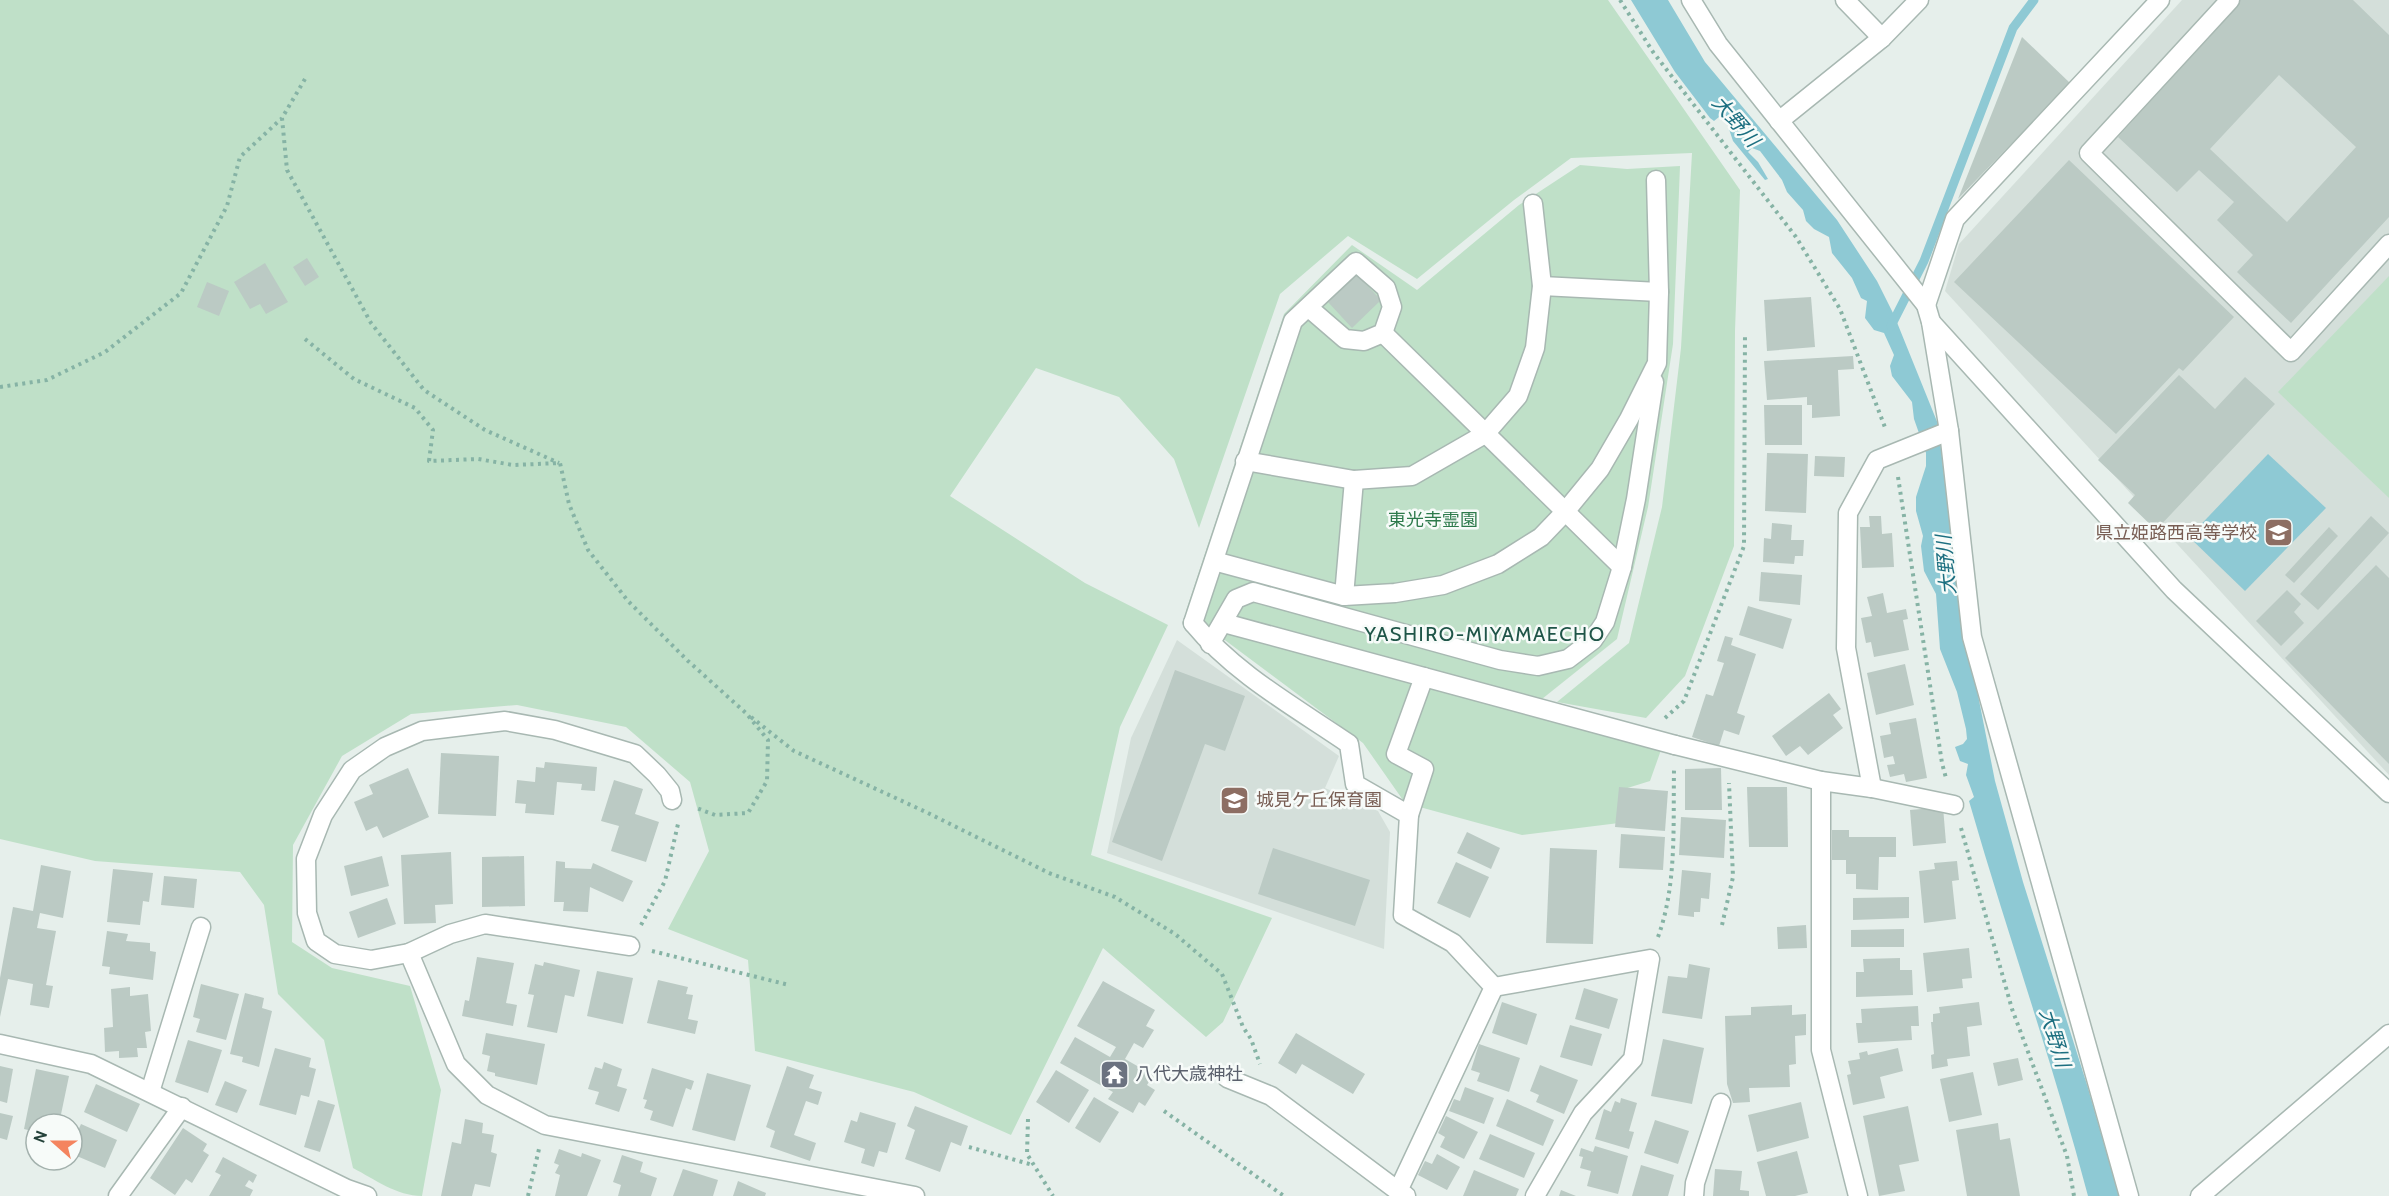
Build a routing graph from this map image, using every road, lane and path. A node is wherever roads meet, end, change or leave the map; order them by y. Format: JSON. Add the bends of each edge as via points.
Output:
{"nodes":[{"id":1,"x":1620,"y":0,"type":"edge"},
{"id":2,"x":1691,"y":0,"type":"edge"},
{"id":3,"x":1845,"y":0,"type":"edge"},
{"id":4,"x":1919,"y":0,"type":"edge"},
{"id":5,"x":2160,"y":0,"type":"edge"},
{"id":6,"x":2230,"y":0,"type":"edge"},
{"id":7,"x":1882,"y":38,"type":"junction"},
{"id":8,"x":305,"y":78,"type":"dead end"},
{"id":9,"x":282,"y":118,"type":"junction"},
{"id":10,"x":1779,"y":121,"type":"junction"},
{"id":11,"x":1656,"y":180,"type":"dead end"},
{"id":12,"x":1533,"y":204,"type":"dead end"},
{"id":13,"x":2389,"y":244,"type":"edge"},
{"id":14,"x":1542,"y":286,"type":"junction"},
{"id":15,"x":1659,"y":292,"type":"junction"},
{"id":16,"x":1309,"y":308,"type":"junction"},
{"id":17,"x":1928,"y":313,"type":"junction"},
{"id":18,"x":1383,"y":333,"type":"junction"},
{"id":19,"x":1745,"y":333,"type":"dead end"},
{"id":20,"x":305,"y":339,"type":"dead end"},
{"id":21,"x":1657,"y":363,"type":"junction"},
{"id":22,"x":0,"y":387,"type":"edge"},
{"id":23,"x":1949,"y":431,"type":"junction"},
{"id":24,"x":1485,"y":434,"type":"junction"},
{"id":25,"x":1894,"y":453,"type":"junction"},
{"id":26,"x":1245,"y":461,"type":"junction"},
{"id":27,"x":560,"y":463,"type":"junction"},
{"id":28,"x":1354,"y":480,"type":"junction"},
{"id":29,"x":1564,"y":513,"type":"junction"},
{"id":30,"x":1214,"y":561,"type":"junction"},
{"id":31,"x":1622,"y":567,"type":"junction"},
{"id":32,"x":1344,"y":596,"type":"junction"},
{"id":33,"x":1224,"y":623,"type":"junction"},
{"id":34,"x":1210,"y":644,"type":"junction"},
{"id":35,"x":1424,"y":677,"type":"junction"},
{"id":36,"x":746,"y":713,"type":"junction"},
{"id":37,"x":1645,"y":736,"type":"junction"},
{"id":38,"x":1675,"y":745,"type":"junction"},
{"id":39,"x":1728,"y":758,"type":"junction"},
{"id":40,"x":1821,"y":781,"type":"junction"},
{"id":41,"x":1872,"y":788,"type":"junction"},
{"id":42,"x":2389,"y":793,"type":"edge"},
{"id":43,"x":672,"y":800,"type":"junction"},
{"id":44,"x":1954,"y":805,"type":"junction"},
{"id":45,"x":1409,"y":815,"type":"junction"},
{"id":46,"x":1722,"y":925,"type":"dead end"},
{"id":47,"x":201,"y":927,"type":"dead end"},
{"id":48,"x":630,"y":946,"type":"junction"},
{"id":49,"x":409,"y":953,"type":"junction"},
{"id":50,"x":1650,"y":959,"type":"junction"},
{"id":51,"x":789,"y":985,"type":"dead end"},
{"id":52,"x":1494,"y":987,"type":"junction"},
{"id":53,"x":2389,"y":1034,"type":"edge"},
{"id":54,"x":0,"y":1044,"type":"edge"},
{"id":55,"x":1227,"y":1078,"type":"dead end"},
{"id":56,"x":150,"y":1092,"type":"junction"},
{"id":57,"x":1270,"y":1096,"type":"junction"},
{"id":58,"x":1721,"y":1103,"type":"dead end"},
{"id":59,"x":182,"y":1107,"type":"junction"},
{"id":60,"x":1164,"y":1111,"type":"dead end"},
{"id":61,"x":1028,"y":1119,"type":"dead end"},
{"id":62,"x":544,"y":1125,"type":"junction"},
{"id":63,"x":969,"y":1147,"type":"dead end"},
{"id":64,"x":1034,"y":1166,"type":"junction"},
{"id":65,"x":1402,"y":1194,"type":"edge"},
{"id":66,"x":118,"y":1196,"type":"edge"},
{"id":67,"x":367,"y":1196,"type":"edge"},
{"id":68,"x":528,"y":1196,"type":"edge"},
{"id":69,"x":915,"y":1196,"type":"edge"},
{"id":70,"x":1053,"y":1196,"type":"edge"},
{"id":71,"x":1284,"y":1196,"type":"edge"},
{"id":72,"x":1535,"y":1196,"type":"edge"},
{"id":73,"x":1694,"y":1196,"type":"edge"},
{"id":74,"x":1858,"y":1196,"type":"edge"},
{"id":75,"x":2074,"y":1196,"type":"edge"},
{"id":76,"x":2129,"y":1196,"type":"edge"},
{"id":77,"x":2200,"y":1196,"type":"edge"}],
"edges":[{"from":1,"to":25,"type":"path","via":[[1653,52],[1796,237],[1840,309]]},
{"from":2,"to":10,"type":"street","via":[[1718,44]]},
{"from":3,"to":7,"type":"street"},
{"from":4,"to":7,"type":"street"},
{"from":5,"to":17,"type":"street","via":[[1955,219]]},
{"from":6,"to":13,"type":"street","via":[[2089,153],[2291,352]]},
{"from":7,"to":10,"type":"street"},
{"from":8,"to":9,"type":"path"},
{"from":9,"to":22,"type":"path","via":[[240,157],[227,206],[181,292],[105,352],[47,380]]},
{"from":9,"to":27,"type":"path","via":[[287,170],[371,323],[424,390],[485,430]]},
{"from":10,"to":17,"type":"street"},
{"from":11,"to":15,"type":"street"},
{"from":12,"to":14,"type":"street"},
{"from":14,"to":15,"type":"street"},
{"from":14,"to":24,"type":"street","via":[[1535,348],[1518,396]]},
{"from":15,"to":21,"type":"street"},
{"from":16,"to":18,"type":"street","via":[[1346,339],[1364,341]]},
{"from":16,"to":18,"type":"street","via":[[1356,262],[1386,288],[1392,307]]},
{"from":16,"to":26,"type":"street","via":[[1293,321]]},
{"from":17,"to":23,"type":"street"},
{"from":17,"to":42,"type":"street","via":[[2174,590]]},
{"from":18,"to":24,"type":"street"},
{"from":19,"to":37,"type":"path","via":[[1744,546],[1684,701]]},
{"from":20,"to":27,"type":"path","via":[[354,379],[415,408],[433,430],[429,461]]},
{"from":21,"to":29,"type":"street","via":[[1600,469]]},
{"from":21,"to":31,"type":"street"},
{"from":23,"to":25,"type":"street"},
{"from":23,"to":76,"type":"street","via":[[1972,637]]},
{"from":24,"to":28,"type":"street","via":[[1412,476]]},
{"from":24,"to":29,"type":"street"},
{"from":25,"to":41,"type":"street","via":[[1877,460],[1848,513],[1846,648]]},
{"from":25,"to":44,"type":"path","via":[[1942,763]]},
{"from":26,"to":28,"type":"street"},
{"from":26,"to":30,"type":"street"},
{"from":27,"to":36,"type":"path","via":[[569,504],[588,550],[635,608]]},
{"from":28,"to":32,"type":"street"},
{"from":29,"to":31,"type":"street"},
{"from":29,"to":32,"type":"street","via":[[1540,537],[1498,564],[1443,585]]},
{"from":30,"to":32,"type":"street"},
{"from":30,"to":34,"type":"street","via":[[1193,623]]},
{"from":31,"to":33,"type":"street","via":[[1605,622],[1593,640],[1568,659],[1538,666],[1500,660],[1253,592],[1236,598]]},
{"from":33,"to":34,"type":"street"},
{"from":33,"to":35,"type":"street"},
{"from":34,"to":45,"type":"street","via":[[1349,744],[1355,784]]},
{"from":35,"to":37,"type":"street"},
{"from":35,"to":45,"type":"street","via":[[1396,754],[1424,769]]},
{"from":36,"to":43,"type":"path","via":[[768,740],[766,782],[748,813],[715,814]]},
{"from":36,"to":57,"type":"path","via":[[794,751],[1049,873],[1115,897],[1175,934],[1222,974],[1251,1039]]},
{"from":37,"to":38,"type":"street"},
{"from":38,"to":39,"type":"street"},
{"from":38,"to":50,"type":"path","via":[[1666,916]]},
{"from":39,"to":40,"type":"street"},
{"from":39,"to":46,"type":"path","via":[[1734,877]]},
{"from":40,"to":41,"type":"street"},
{"from":40,"to":74,"type":"street","via":[[1821,1050]]},
{"from":41,"to":44,"type":"street"},
{"from":43,"to":48,"type":"path","via":[[679,820],[665,881]]},
{"from":43,"to":49,"type":"street","via":[[670,791],[635,754],[555,730],[506,722],[422,731],[385,747],[352,770],[323,815],[306,859],[306,913],[316,941],[335,954],[371,960]]},
{"from":44,"to":75,"type":"path","via":[[2012,1009],[2067,1156]]},
{"from":45,"to":52,"type":"street","via":[[1403,915],[1452,943]]},
{"from":47,"to":56,"type":"street"},
{"from":48,"to":49,"type":"street","via":[[485,924],[450,934]]},
{"from":48,"to":51,"type":"path"},
{"from":49,"to":62,"type":"street","via":[[456,1064],[487,1095]]},
{"from":50,"to":52,"type":"street"},
{"from":50,"to":72,"type":"street","via":[[1633,1059],[1583,1113]]},
{"from":52,"to":65,"type":"street"},
{"from":53,"to":77,"type":"street"},
{"from":54,"to":56,"type":"street","via":[[91,1064]]},
{"from":55,"to":57,"type":"street"},
{"from":56,"to":59,"type":"street"},
{"from":57,"to":65,"type":"street"},
{"from":58,"to":73,"type":"street"},
{"from":59,"to":66,"type":"street"},
{"from":59,"to":67,"type":"street"},
{"from":60,"to":71,"type":"path"},
{"from":61,"to":64,"type":"path","via":[[1027,1154]]},
{"from":62,"to":68,"type":"path"},
{"from":62,"to":69,"type":"street"},
{"from":63,"to":64,"type":"path"},
{"from":64,"to":70,"type":"path"}]}
